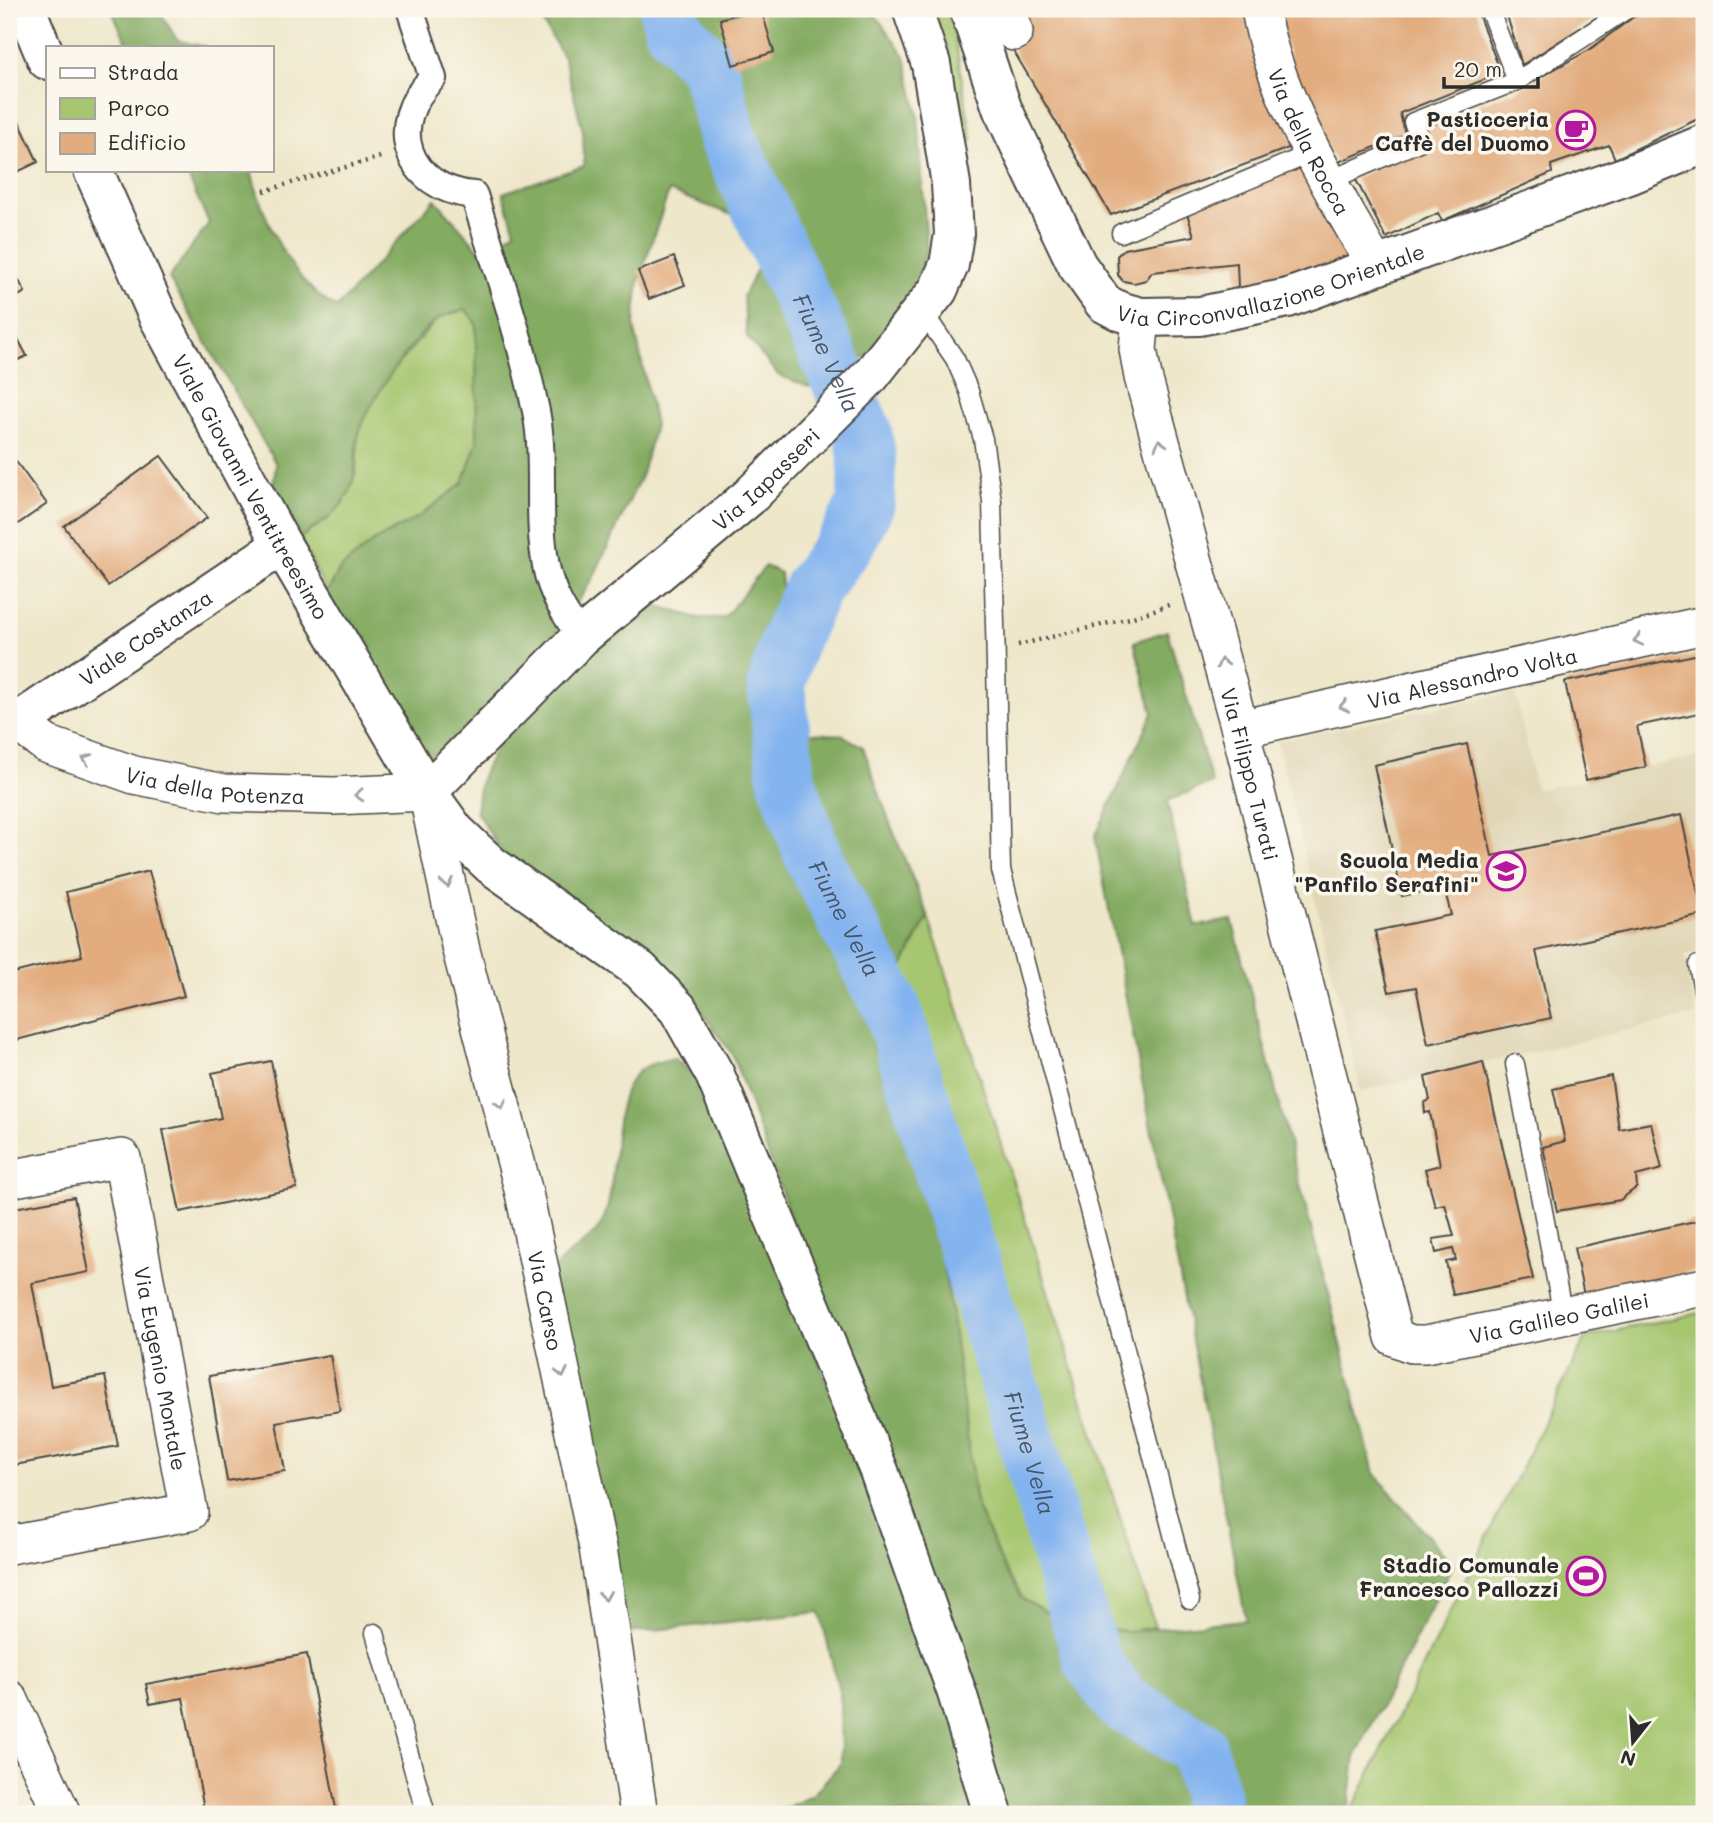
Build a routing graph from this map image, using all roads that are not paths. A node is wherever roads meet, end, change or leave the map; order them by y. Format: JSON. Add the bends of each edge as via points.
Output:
{"nodes":[{"id":1,"x":26,"y":9,"type":"edge"},
{"id":2,"x":410,"y":9,"type":"edge"},
{"id":3,"x":912,"y":9,"type":"edge"},
{"id":4,"x":968,"y":9,"type":"edge"},
{"id":5,"x":1260,"y":9,"type":"edge"},
{"id":6,"x":1489,"y":9,"type":"edge"},
{"id":7,"x":1620,"y":11,"type":"edge"},
{"id":8,"x":46,"y":58,"type":"edge"},
{"id":9,"x":1517,"y":82,"type":"junction"},
{"id":10,"x":1704,"y":144,"type":"edge"},
{"id":11,"x":1320,"y":167,"type":"junction"},
{"id":12,"x":94,"y":172,"type":"edge"},
{"id":13,"x":1121,"y":233,"type":"dead end"},
{"id":14,"x":1375,"y":265,"type":"junction"},
{"id":15,"x":923,"y":312,"type":"junction"},
{"id":16,"x":1141,"y":317,"type":"junction"},
{"id":17,"x":282,"y":545,"type":"junction"},
{"id":18,"x":1704,"y":625,"type":"edge"},
{"id":19,"x":582,"y":637,"type":"junction"},
{"id":20,"x":13,"y":725,"type":"edge"},
{"id":21,"x":1240,"y":729,"type":"junction"},
{"id":22,"x":427,"y":792,"type":"junction"},
{"id":23,"x":1704,"y":964,"type":"edge"},
{"id":24,"x":1704,"y":995,"type":"edge"},
{"id":25,"x":1515,"y":1064,"type":"dead end"},
{"id":26,"x":9,"y":1179,"type":"edge"},
{"id":27,"x":1704,"y":1287,"type":"edge"},
{"id":28,"x":1563,"y":1316,"type":"junction"},
{"id":29,"x":1411,"y":1344,"type":"joint"},
{"id":30,"x":9,"y":1545,"type":"edge"},
{"id":31,"x":1190,"y":1600,"type":"dead end"},
{"id":32,"x":375,"y":1633,"type":"dead end"},
{"id":33,"x":9,"y":1699,"type":"edge"},
{"id":34,"x":62,"y":1814,"type":"edge"},
{"id":35,"x":426,"y":1814,"type":"edge"},
{"id":36,"x":639,"y":1814,"type":"edge"},
{"id":37,"x":993,"y":1814,"type":"edge"}],
"edges":[{"from":1,"to":8,"type":"street"},
{"from":2,"to":19,"type":"street","via":[[433,78],[411,107],[406,125],[409,147],[424,175],[438,187],[474,195],[536,411],[546,566],[553,591]]},
{"from":3,"to":15,"type":"street","name":"Via Iapasseri","via":[[931,64],[946,138],[954,234],[949,265]]},
{"from":4,"to":16,"type":"street","name":"Via Circonvallazione Orientale","via":[[1002,107],[1083,276],[1104,303]]},
{"from":5,"to":11,"type":"street","name":"Via della Rocca","via":[[1274,63]]},
{"from":6,"to":9,"type":"lane"},
{"from":7,"to":9,"type":"lane"},
{"from":9,"to":11,"type":"lane","via":[[1413,122],[1421,141]]},
{"from":10,"to":14,"type":"street","name":"Via Circonvallazione Orientale"},
{"from":11,"to":13,"type":"lane"},
{"from":11,"to":14,"type":"street","name":"Via della Rocca"},
{"from":12,"to":17,"type":"street","name":"Viale Giovanni Ventitreesimo","via":[[158,316]]},
{"from":14,"to":16,"type":"street","name":"Via Circonvallazione Orientale","via":[[1242,310]]},
{"from":15,"to":19,"type":"street","name":"Via Iapasseri","via":[[871,374],[749,497]]},
{"from":15,"to":31,"type":"lane","via":[[955,359],[970,391],[983,439],[993,513],[1001,870]]},
{"from":21,"to":16,"type":"street","name":"Via Filippo Turati","one_way":true,"via":[[1139,363]]},
{"from":17,"to":20,"type":"street","name":"Viale Costanza"},
{"from":17,"to":22,"type":"street","name":"Viale Giovanni Ventitreesimo"},
{"from":18,"to":21,"type":"street","name":"Via Alessandro Volta","one_way":true},
{"from":19,"to":22,"type":"street","name":"Via Iapasseri"},
{"from":22,"to":20,"type":"street","name":"Via della Potenza","one_way":true,"via":[[333,796],[224,793],[134,775],[46,744]]},
{"from":21,"to":29,"type":"street","name":"Via Filippo Turati","via":[[1390,1324],[1394,1337]]},
{"from":22,"to":36,"type":"street","name":"Via Carso","one_way":true,"via":[[461,950],[524,1193],[598,1548]]},
{"from":22,"to":37,"type":"street","name":"Viale Giovanni Ventitreesimo","via":[[455,831],[491,866],[640,970],[678,1009],[715,1076],[879,1471],[957,1693]]},
{"from":23,"to":24,"type":"lane","via":[[1698,965]]},
{"from":25,"to":28,"type":"lane"},
{"from":26,"to":30,"type":"street","name":"Via Eugenio Montale","via":[[122,1158],[189,1512]]},
{"from":27,"to":28,"type":"street","name":"Via Galileo Galilei"},
{"from":28,"to":29,"type":"street","name":"Via Galileo Galilei"},
{"from":32,"to":35,"type":"lane"},
{"from":33,"to":34,"type":"street"}]}
